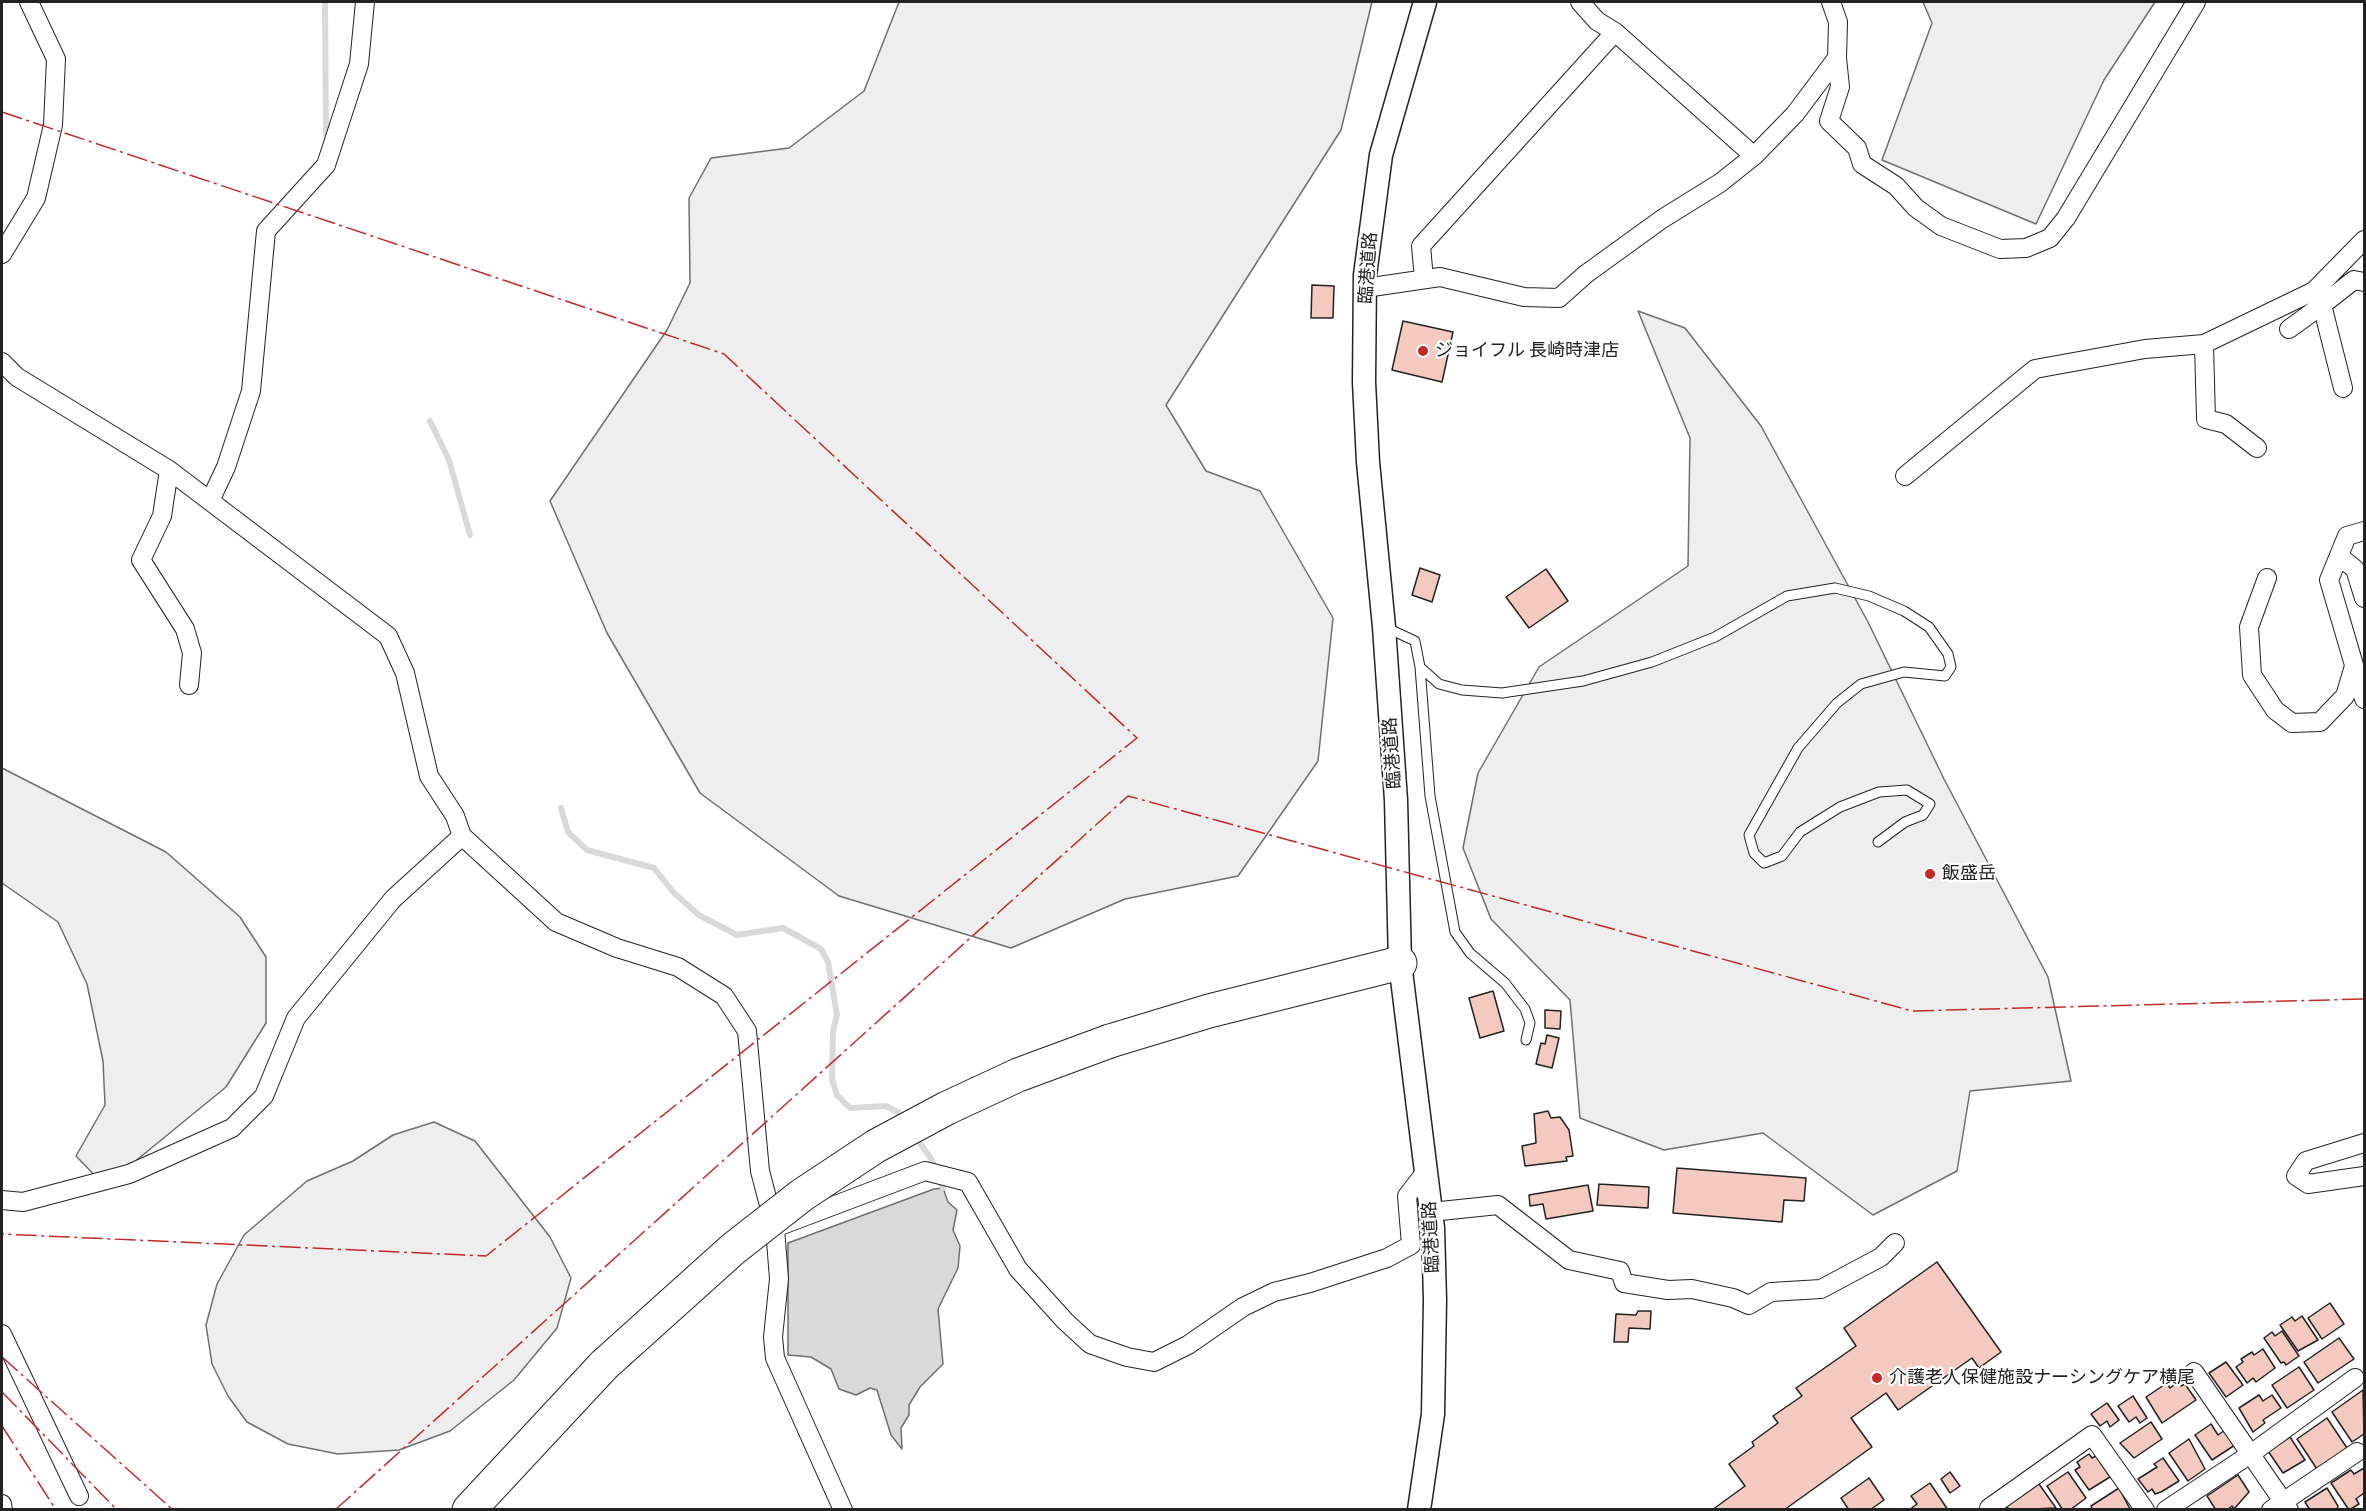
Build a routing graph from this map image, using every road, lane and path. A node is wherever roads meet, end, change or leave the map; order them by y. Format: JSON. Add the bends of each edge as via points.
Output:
{"nodes":[{"id":1,"x":29,"y":2,"type":"edge"},
{"id":2,"x":365,"y":2,"type":"edge"},
{"id":3,"x":1425,"y":2,"type":"edge"},
{"id":4,"x":1580,"y":2,"type":"edge"},
{"id":5,"x":1831,"y":2,"type":"edge"},
{"id":6,"x":2196,"y":2,"type":"edge"},
{"id":7,"x":1615,"y":32,"type":"junction"},
{"id":8,"x":1838,"y":58,"type":"junction"},
{"id":9,"x":1754,"y":156,"type":"junction"},
{"id":10,"x":2364,"y":240,"type":"edge"},
{"id":11,"x":2,"y":254,"type":"edge"},
{"id":12,"x":1424,"y":279,"type":"junction"},
{"id":13,"x":2364,"y":282,"type":"edge"},
{"id":14,"x":1365,"y":288,"type":"junction"},
{"id":15,"x":2322,"y":305,"type":"junction"},
{"id":16,"x":2289,"y":329,"type":"dead end"},
{"id":17,"x":2204,"y":344,"type":"junction"},
{"id":18,"x":2,"y":362,"type":"edge"},
{"id":19,"x":2343,"y":388,"type":"dead end"},
{"id":20,"x":2257,"y":448,"type":"dead end"},
{"id":21,"x":169,"y":470,"type":"junction"},
{"id":22,"x":1905,"y":476,"type":"dead end"},
{"id":23,"x":210,"y":501,"type":"junction"},
{"id":24,"x":2364,"y":531,"type":"edge"},
{"id":25,"x":2339,"y":556,"type":"junction"},
{"id":26,"x":2267,"y":579,"type":"dead end"},
{"id":27,"x":2364,"y":598,"type":"edge"},
{"id":28,"x":1384,"y":627,"type":"junction"},
{"id":29,"x":2354,"y":666,"type":"junction"},
{"id":30,"x":1420,"y":667,"type":"junction"},
{"id":31,"x":189,"y":686,"type":"dead end"},
{"id":32,"x":2364,"y":699,"type":"edge"},
{"id":33,"x":462,"y":836,"type":"junction"},
{"id":34,"x":1878,"y":842,"type":"dead end"},
{"id":35,"x":1400,"y":963,"type":"junction"},
{"id":36,"x":1526,"y":1040,"type":"dead end"},
{"id":37,"x":2364,"y":1143,"type":"edge"},
{"id":38,"x":1427,"y":1170,"type":"junction"},
{"id":39,"x":2364,"y":1176,"type":"edge"},
{"id":40,"x":2,"y":1200,"type":"edge"},
{"id":41,"x":1431,"y":1212,"type":"junction"},
{"id":42,"x":775,"y":1228,"type":"junction"},
{"id":43,"x":1895,"y":1243,"type":"dead end"},
{"id":44,"x":2,"y":1334,"type":"edge"},
{"id":45,"x":2194,"y":1372,"type":"dead end"},
{"id":46,"x":2355,"y":1378,"type":"dead end"},
{"id":47,"x":2357,"y":1452,"type":"dead end"},
{"id":48,"x":2252,"y":1453,"type":"junction"},
{"id":49,"x":79,"y":1496,"type":"dead end"},
{"id":50,"x":2,"y":1504,"type":"edge"},
{"id":51,"x":2281,"y":1507,"type":"edge"},
{"id":52,"x":3,"y":1509,"type":"edge"},
{"id":53,"x":469,"y":1509,"type":"edge"},
{"id":54,"x":843,"y":1509,"type":"edge"},
{"id":55,"x":1419,"y":1509,"type":"edge"},
{"id":56,"x":1991,"y":1509,"type":"edge"},
{"id":57,"x":2145,"y":1509,"type":"edge"},
{"id":58,"x":2166,"y":1509,"type":"edge"}],
"edges":[{"from":1,"to":11,"type":"street","via":[[56,59],[53,125],[36,198]]},
{"from":2,"to":23,"type":"street","via":[[359,64],[326,165],[266,231],[251,391],[226,467]]},
{"from":3,"to":14,"type":"street","name":"臨港道路","via":[[1381,155]]},
{"from":4,"to":7,"type":"street"},
{"from":5,"to":8,"type":"street","via":[[1838,22]]},
{"from":6,"to":8,"type":"street","via":[[2066,218],[2050,238],[2026,248],[2000,249],[1941,226],[1916,208],[1896,186],[1862,164],[1857,148],[1829,121],[1840,87]]},
{"from":7,"to":9,"type":"street"},
{"from":7,"to":12,"type":"street","via":[[1421,246]]},
{"from":8,"to":9,"type":"street","via":[[1795,114]]},
{"from":9,"to":12,"type":"street","via":[[1559,297],[1524,297],[1440,277]]},
{"from":10,"to":17,"type":"street","via":[[2314,291]]},
{"from":12,"to":14,"type":"street"},
{"from":13,"to":15,"type":"street","via":[[2354,280]]},
{"from":14,"to":28,"type":"street","name":"臨港道路","via":[[1368,462]]},
{"from":15,"to":16,"type":"street"},
{"from":15,"to":19,"type":"street"},
{"from":17,"to":20,"type":"street","via":[[2206,419],[2226,424]]},
{"from":17,"to":22,"type":"street","via":[[2035,369]]},
{"from":18,"to":21,"type":"street","via":[[17,377]]},
{"from":21,"to":23,"type":"street"},
{"from":21,"to":31,"type":"street","via":[[162,516],[141,560],[185,629],[192,653]]},
{"from":23,"to":33,"type":"street","via":[[388,636],[405,673],[429,776],[455,816]]},
{"from":24,"to":25,"type":"street","via":[[2347,536]]},
{"from":25,"to":27,"type":"street","via":[[2355,569]]},
{"from":25,"to":29,"type":"street","via":[[2329,580]]},
{"from":26,"to":29,"type":"street","via":[[2249,627],[2252,675],[2275,710],[2292,723],[2320,722],[2345,696]]},
{"from":28,"to":30,"type":"lane","via":[[1415,641]]},
{"from":28,"to":35,"type":"street","name":"臨港道路","via":[[1396,800]]},
{"from":29,"to":32,"type":"street"},
{"from":30,"to":34,"type":"lane","via":[[1439,684],[1462,690],[1502,693],[1583,681],[1652,662],[1715,637],[1787,596],[1835,588],[1869,596],[1904,610],[1929,627],[1948,654],[1951,667],[1946,676],[1904,672],[1861,684],[1837,703],[1798,748],[1749,835],[1754,853],[1764,863],[1782,856],[1800,832],[1840,807],[1879,792],[1907,790],[1930,804],[1923,815],[1905,822]]},
{"from":30,"to":36,"type":"lane","via":[[1430,796],[1455,932],[1470,953],[1505,983],[1525,1010],[1530,1023]]},
{"from":33,"to":40,"type":"street","via":[[393,899],[296,1018],[264,1096],[232,1128],[129,1174],[23,1202]]},
{"from":33,"to":42,"type":"street","via":[[556,922],[617,948],[678,967],[724,996],[747,1031],[760,1171]]},
{"from":35,"to":38,"type":"street","name":"臨港道路"},
{"from":35,"to":53,"type":"highway","bridge":true,"via":[[1209,1011],[1110,1041],[1018,1075],[876,1146],[802,1195],[733,1249],[604,1365]]},
{"from":37,"to":39,"type":"street","via":[[2306,1161],[2296,1176],[2308,1184]]},
{"from":38,"to":41,"type":"street","name":"臨港道路"},
{"from":38,"to":42,"type":"street","via":[[1407,1196],[1411,1245],[1388,1258],[1274,1292],[1154,1362],[1090,1344],[1065,1322],[1018,1269],[968,1182],[925,1171]]},
{"from":41,"to":43,"type":"street","via":[[1498,1205],[1569,1260],[1620,1271],[1623,1283],[1668,1290],[1692,1288],[1749,1305],[1771,1292],[1821,1289],[1881,1257]]},
{"from":41,"to":55,"type":"street","name":"臨港道路","via":[[1435,1300],[1433,1414]]},
{"from":42,"to":54,"type":"street","via":[[779,1279],[773,1337],[775,1358]]},
{"from":44,"to":49,"type":"street"},
{"from":45,"to":48,"type":"street"},
{"from":46,"to":48,"type":"street"},
{"from":47,"to":51,"type":"street"},
{"from":48,"to":51,"type":"street"},
{"from":48,"to":58,"type":"street"},
{"from":50,"to":52,"type":"street"},
{"from":56,"to":57,"type":"street","via":[[2092,1435]]}]}
